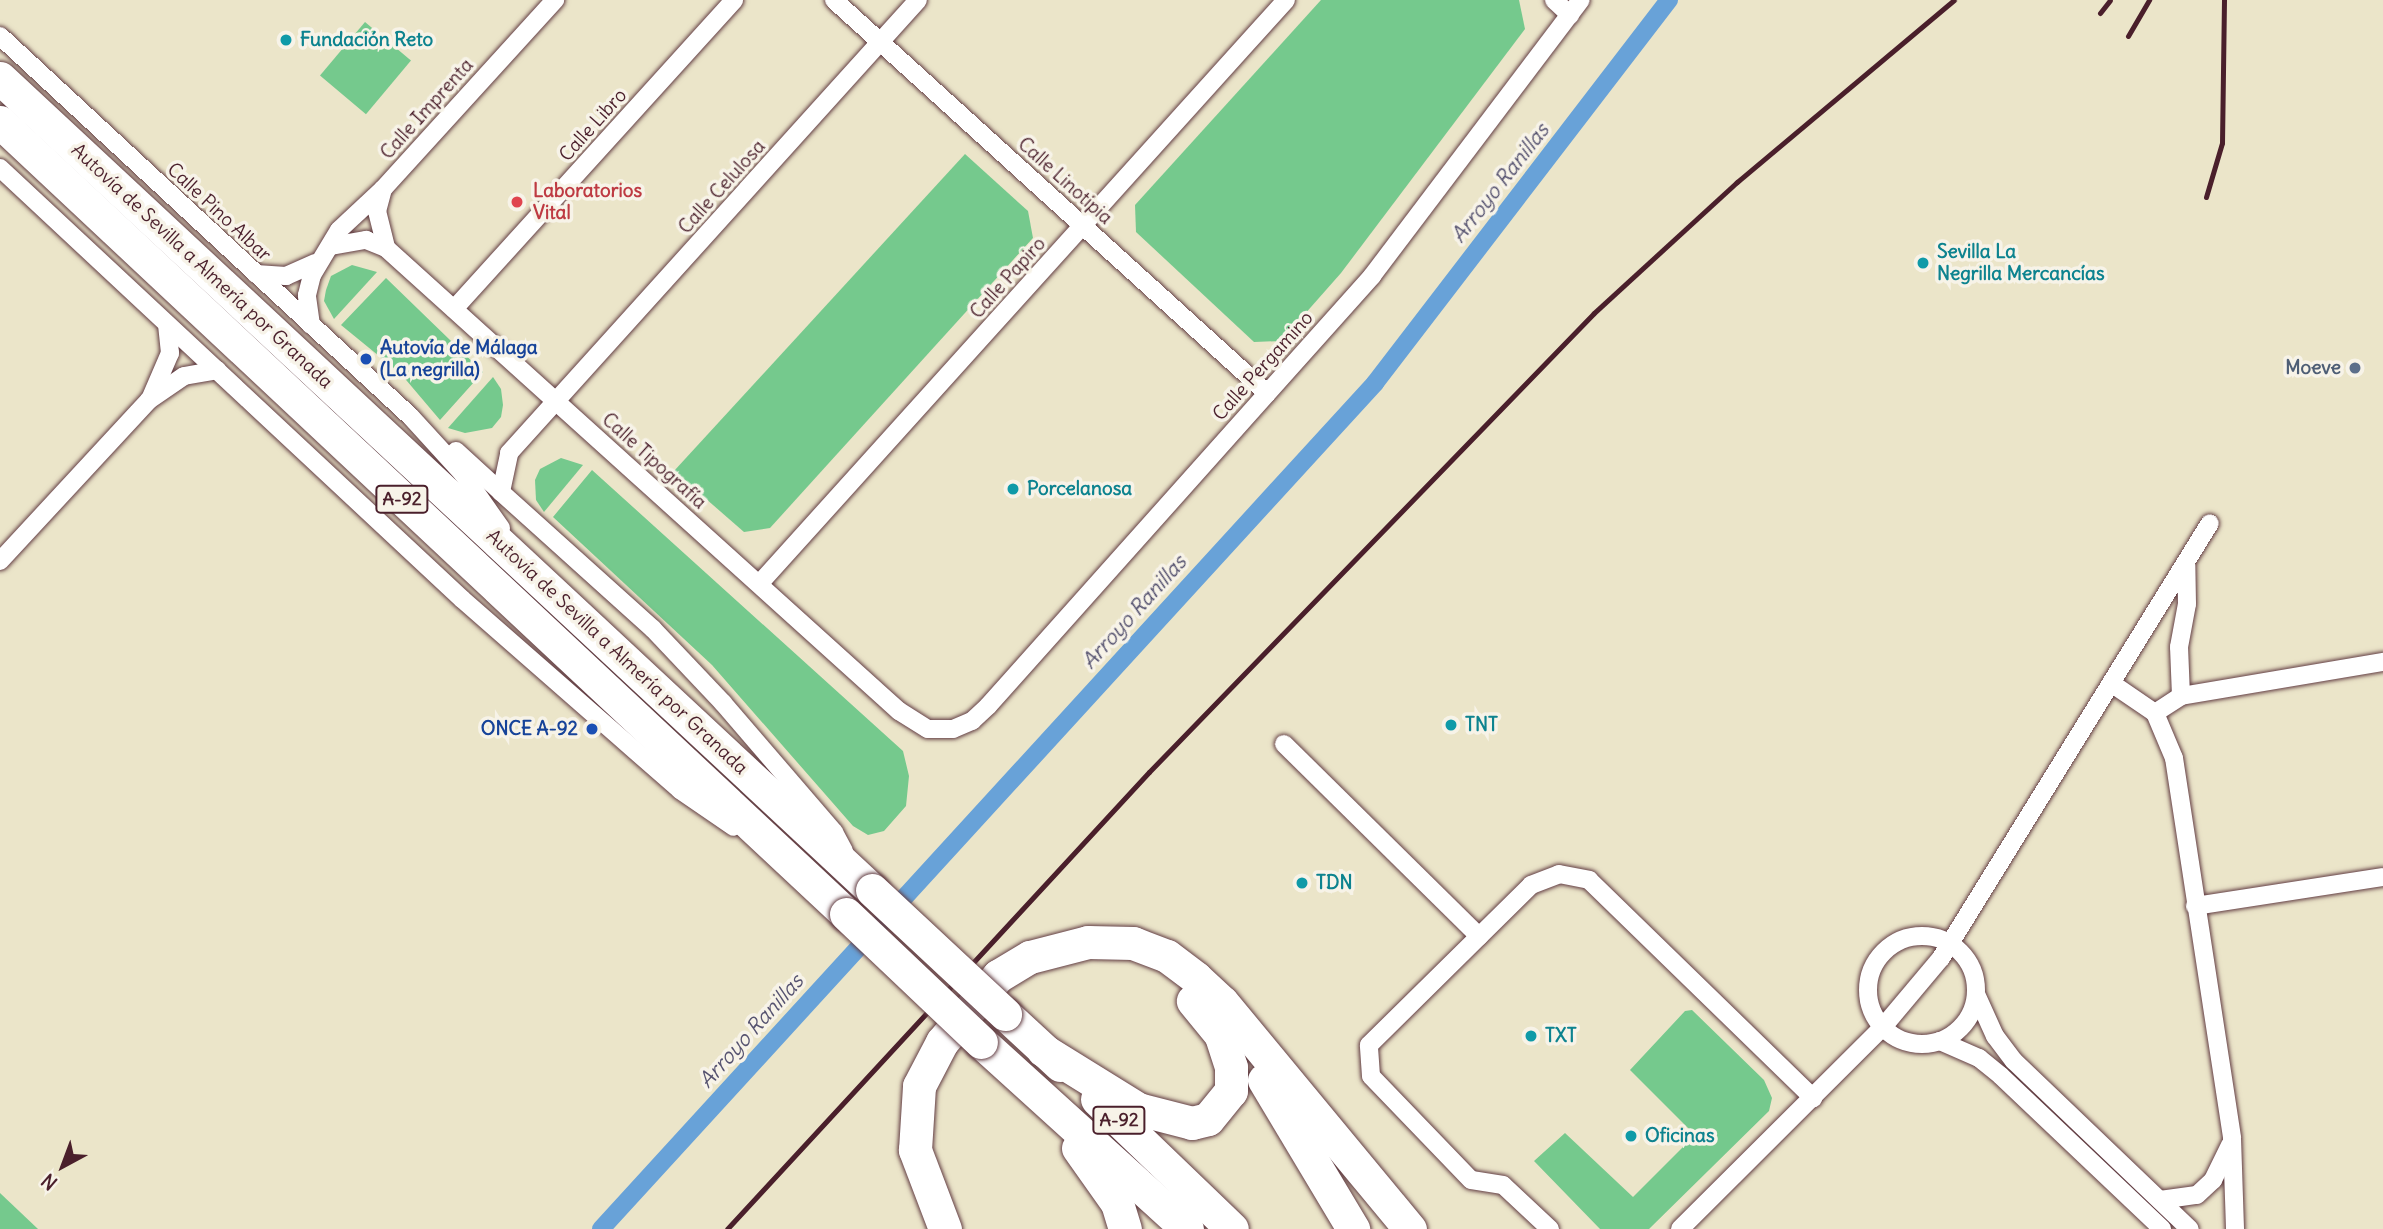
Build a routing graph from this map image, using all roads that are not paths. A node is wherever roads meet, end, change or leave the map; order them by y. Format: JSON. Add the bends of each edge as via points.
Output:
{"nodes":[{"id":1,"x":555,"y":0,"type":"edge"},
{"id":2,"x":734,"y":0,"type":"edge"},
{"id":3,"x":834,"y":0,"type":"edge"},
{"id":4,"x":918,"y":0,"type":"edge"},
{"id":5,"x":1286,"y":0,"type":"edge"},
{"id":6,"x":1554,"y":0,"type":"edge"},
{"id":7,"x":1581,"y":0,"type":"edge"},
{"id":8,"x":1570,"y":15,"type":"junction"},
{"id":9,"x":0,"y":36,"type":"edge"},
{"id":10,"x":880,"y":42,"type":"junction"},
{"id":11,"x":0,"y":68,"type":"edge"},
{"id":12,"x":0,"y":78,"type":"edge"},
{"id":13,"x":0,"y":122,"type":"edge"},
{"id":14,"x":131,"y":160,"type":"junction"},
{"id":15,"x":0,"y":168,"type":"edge"},
{"id":16,"x":383,"y":189,"type":"junction"},
{"id":17,"x":1083,"y":226,"type":"junction"},
{"id":18,"x":331,"y":246,"type":"junction"},
{"id":19,"x":386,"y":248,"type":"junction"},
{"id":20,"x":315,"y":263,"type":"junction"},
{"id":21,"x":256,"y":274,"type":"junction"},
{"id":22,"x":454,"y":309,"type":"junction"},
{"id":23,"x":167,"y":324,"type":"junction"},
{"id":24,"x":311,"y":325,"type":"junction"},
{"id":25,"x":217,"y":370,"type":"junction"},
{"id":26,"x":1267,"y":393,"type":"junction"},
{"id":27,"x":149,"y":400,"type":"junction"},
{"id":28,"x":557,"y":402,"type":"junction"},
{"id":29,"x":411,"y":418,"type":"junction"},
{"id":30,"x":501,"y":492,"type":"junction"},
{"id":31,"x":2210,"y":523,"type":"dead end"},
{"id":32,"x":0,"y":561,"type":"edge"},
{"id":33,"x":2186,"y":565,"type":"junction"},
{"id":34,"x":533,"y":574,"type":"junction"},
{"id":35,"x":760,"y":583,"type":"junction"},
{"id":36,"x":2383,"y":662,"type":"edge"},
{"id":37,"x":2111,"y":682,"type":"junction"},
{"id":38,"x":2181,"y":696,"type":"junction"},
{"id":39,"x":2155,"y":713,"type":"junction"},
{"id":40,"x":947,"y":730,"type":"joint"},
{"id":41,"x":1284,"y":744,"type":"dead end"},
{"id":42,"x":804,"y":875,"type":"junction"},
{"id":43,"x":2383,"y":877,"type":"edge"},
{"id":44,"x":866,"y":884,"type":"junction"},
{"id":45,"x":2195,"y":906,"type":"junction"},
{"id":46,"x":1479,"y":936,"type":"junction"},
{"id":47,"x":1088,"y":942,"type":"junction"},
{"id":48,"x":1950,"y":943,"type":"junction"},
{"id":49,"x":1976,"y":993,"type":"junction"},
{"id":50,"x":1883,"y":1027,"type":"junction"},
{"id":51,"x":1940,"y":1041,"type":"junction"},
{"id":52,"x":1044,"y":1049,"type":"junction"},
{"id":53,"x":1028,"y":1082,"type":"junction"},
{"id":54,"x":1093,"y":1095,"type":"junction"},
{"id":55,"x":1813,"y":1098,"type":"junction"},
{"id":56,"x":2232,"y":1138,"type":"junction"},
{"id":57,"x":2160,"y":1200,"type":"junction"},
{"id":58,"x":945,"y":1229,"type":"edge"},
{"id":59,"x":1125,"y":1229,"type":"edge"},
{"id":60,"x":1187,"y":1229,"type":"edge"},
{"id":61,"x":1232,"y":1229,"type":"edge"},
{"id":62,"x":1251,"y":1229,"type":"edge"},
{"id":63,"x":1353,"y":1229,"type":"edge"},
{"id":64,"x":1410,"y":1229,"type":"edge"},
{"id":65,"x":1550,"y":1229,"type":"edge"},
{"id":66,"x":1680,"y":1229,"type":"edge"},
{"id":67,"x":2162,"y":1229,"type":"edge"},
{"id":68,"x":2189,"y":1229,"type":"edge"},
{"id":69,"x":2235,"y":1229,"type":"edge"}],
"edges":[{"from":1,"to":16,"type":"street","name":"Calle Imprenta"},
{"from":2,"to":22,"type":"street","name":"Calle Libro"},
{"from":3,"to":10,"type":"street","name":"Calle Linotipia"},
{"from":4,"to":10,"type":"street","name":"Calle Celulosa"},
{"from":5,"to":17,"type":"street","name":"Calle Papiro"},
{"from":6,"to":8,"type":"street"},
{"from":7,"to":8,"type":"street","name":"Calle Pergamino"},
{"from":8,"to":26,"type":"street","name":"Calle Pergamino","via":[[1372,276]]},
{"from":9,"to":14,"type":"street","name":"Calle Pino Albar"},
{"from":10,"to":17,"type":"street","name":"Calle Linotipia"},
{"from":10,"to":28,"type":"street","name":"Calle Celulosa"},
{"from":11,"to":14,"type":"street"},
{"from":12,"to":34,"type":"highway","name":"Autovía de Sevilla a Almería por Granada","number":"A-92"},
{"from":13,"to":42,"type":"highway","name":"Autovía de Sevilla a Almería por Granada","number":"A-92"},
{"from":14,"to":21,"type":"street","name":"Calle Pino Albar"},
{"from":15,"to":23,"type":"street"},
{"from":16,"to":18,"type":"street","name":"Calle Imprenta","via":[[346,222]]},
{"from":16,"to":19,"type":"street","via":[[377,211]]},
{"from":17,"to":26,"type":"street","name":"Calle Linotipia"},
{"from":17,"to":35,"type":"street","name":"Calle Papiro"},
{"from":18,"to":19,"type":"street","via":[[366,240]]},
{"from":18,"to":20,"type":"street","name":"Calle Imprenta"},
{"from":19,"to":22,"type":"street","name":"Calle Tipografía"},
{"from":20,"to":21,"type":"street","name":"Calle Imprenta","via":[[286,276]]},
{"from":20,"to":24,"type":"street","via":[[307,295]]},
{"from":21,"to":24,"type":"street","name":"Calle Pino Albar"},
{"from":22,"to":28,"type":"street","name":"Calle Tipografía"},
{"from":23,"to":25,"type":"street"},
{"from":23,"to":27,"type":"street","via":[[170,354]]},
{"from":24,"to":29,"type":"street","name":"Calle Pino Albar"},
{"from":25,"to":27,"type":"street","via":[[184,376]]},
{"from":25,"to":42,"type":"street","via":[[462,599],[680,790]]},
{"from":26,"to":40,"type":"street","name":"Calle Pergamino","via":[[979,716]]},
{"from":27,"to":32,"type":"street"},
{"from":28,"to":30,"type":"street","name":"Calle Celulosa","via":[[509,453]]},
{"from":28,"to":35,"type":"street","name":"Calle Tipografía"},
{"from":29,"to":30,"type":"street"},
{"from":29,"to":34,"type":"street","via":[[463,474]]},
{"from":30,"to":44,"type":"street","via":[[653,629],[723,703],[834,832]]},
{"from":31,"to":33,"type":"street"},
{"from":33,"to":37,"type":"street"},
{"from":33,"to":38,"type":"street","via":[[2187,604],[2179,647]]},
{"from":34,"to":44,"type":"highway","name":"Autovía de Sevilla a Almería por Granada","number":"A-92"},
{"from":35,"to":40,"type":"street","name":"Calle Tipografía","via":[[910,720],[928,729]]},
{"from":36,"to":38,"type":"street"},
{"from":37,"to":39,"type":"street"},
{"from":37,"to":48,"type":"street"},
{"from":38,"to":39,"type":"street"},
{"from":39,"to":45,"type":"street","via":[[2174,758]]},
{"from":41,"to":46,"type":"street"},
{"from":42,"to":53,"type":"highway","name":"Autovía de Sevilla a Almería por Granada","number":"A-92","bridge":true},
{"from":43,"to":45,"type":"street"},
{"from":44,"to":52,"type":"highway","name":"Autovía de Sevilla a Almería por Granada","number":"A-92","bridge":true},
{"from":45,"to":56,"type":"street"},
{"from":46,"to":55,"type":"street","via":[[1531,885],[1559,874],[1589,880]]},
{"from":46,"to":65,"type":"street","via":[[1369,1045],[1371,1076],[1471,1180],[1503,1185]]},
{"from":47,"to":52,"type":"highway","via":[[1164,975],[1205,1012],[1220,1034],[1231,1067],[1231,1091],[1208,1119],[1192,1123],[1167,1118],[1138,1109]]},
{"from":47,"to":58,"type":"highway","via":[[1030,957],[998,976],[942,1042],[919,1086],[915,1150]]},
{"from":47,"to":63,"type":"highway","via":[[1136,951],[1169,968],[1211,1006],[1238,1038]]},
{"from":47,"to":64,"type":"highway","via":[[1133,943],[1167,956],[1223,1002]]},
{"from":48,"to":49,"type":"street","via":[[1969,962]]},
{"from":48,"to":50,"type":"street"},
{"from":48,"to":50,"type":"street","via":[[1936,937],[1911,937],[1882,953],[1868,990],[1872,1011]]},
{"from":49,"to":51,"type":"street","via":[[1965,1023]]},
{"from":49,"to":57,"type":"street","via":[[1995,1036],[2014,1061]]},
{"from":50,"to":51,"type":"street","via":[[1908,1042]]},
{"from":50,"to":55,"type":"street"},
{"from":51,"to":67,"type":"street","via":[[1979,1058],[2001,1076]]},
{"from":52,"to":54,"type":"highway","name":"Autovía de Sevilla a Almería por Granada","number":"A-92"},
{"from":53,"to":59,"type":"highway","via":[[1118,1203]]},
{"from":53,"to":60,"type":"highway","name":"Autovía de Sevilla a Almería por Granada","number":"A-92"},
{"from":54,"to":61,"type":"highway","name":"Autovía de Sevilla a Almería por Granada","number":"A-92"},
{"from":54,"to":62,"type":"highway"},
{"from":55,"to":66,"type":"street"},
{"from":56,"to":57,"type":"street","via":[[2213,1180],[2197,1195]]},
{"from":56,"to":69,"type":"street"},
{"from":57,"to":68,"type":"street"}]}
